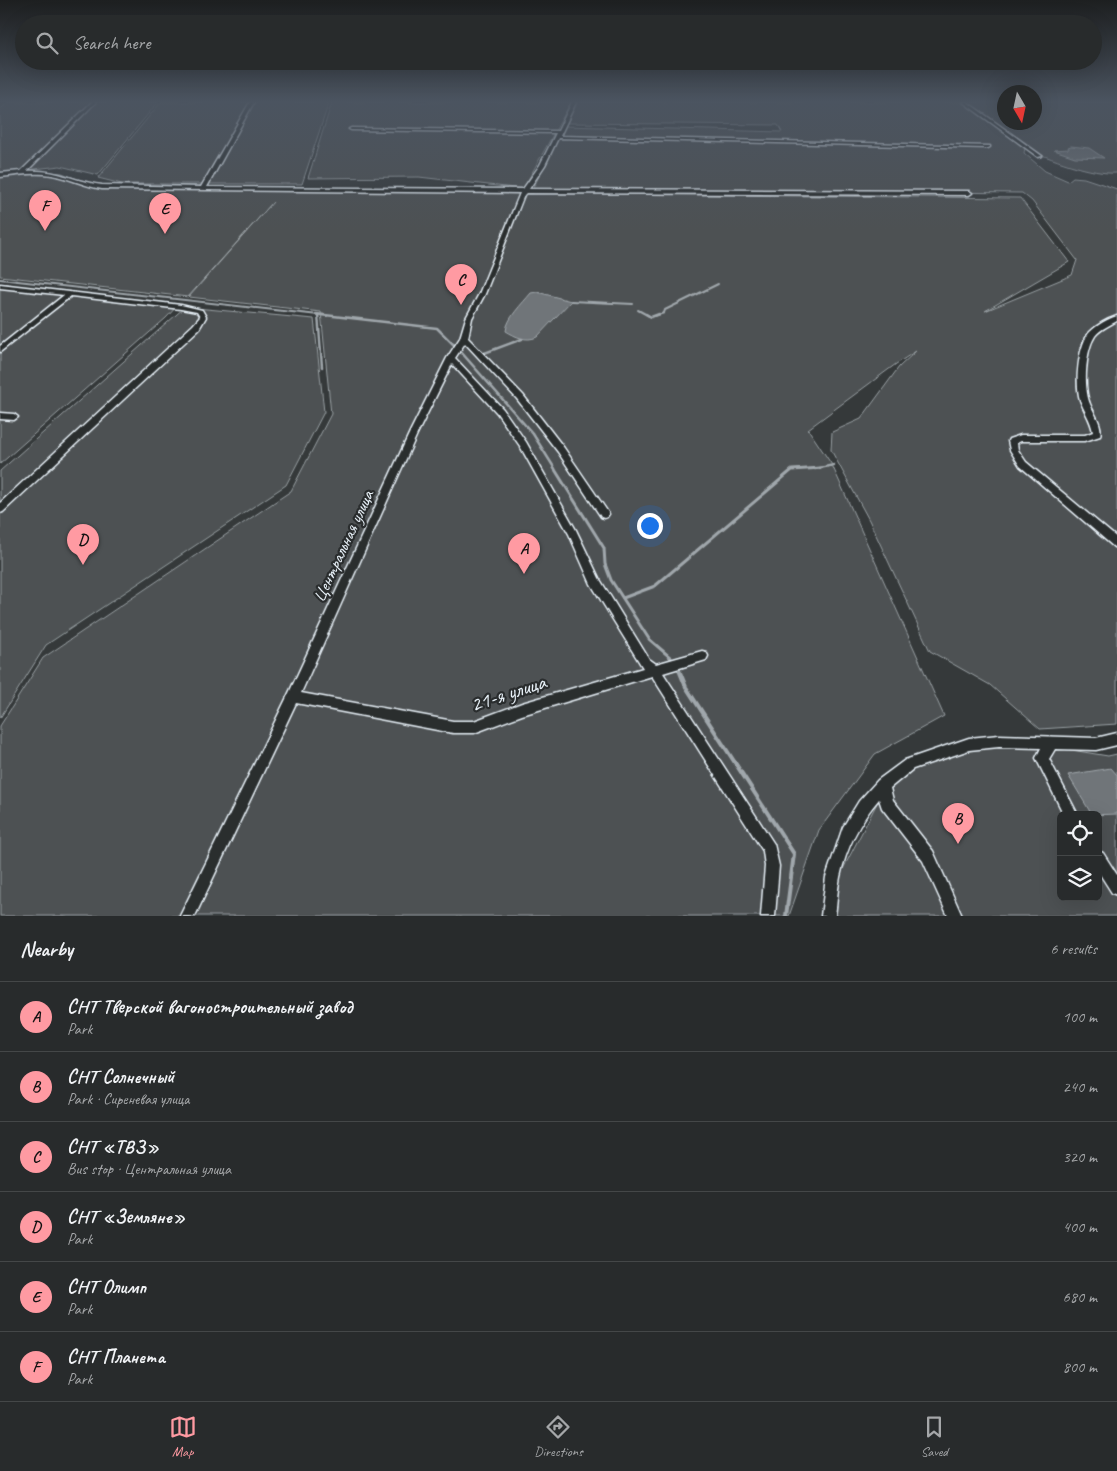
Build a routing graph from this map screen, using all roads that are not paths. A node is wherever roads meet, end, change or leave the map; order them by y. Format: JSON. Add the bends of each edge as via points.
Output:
{"nodes":[{"id":1,"x":50,"y":145,"type":"edge"},
{"id":2,"x":228,"y":145,"type":"edge"},
{"id":3,"x":551,"y":145,"type":"edge"},
{"id":4,"x":913,"y":145,"type":"edge"},
{"id":5,"x":1024,"y":145,"type":"edge"},
{"id":6,"x":988,"y":147,"type":"dead end"},
{"id":7,"x":1040,"y":156,"type":"dead end"},
{"id":8,"x":22,"y":172,"type":"junction"},
{"id":9,"x":0,"y":175,"type":"edge"},
{"id":10,"x":204,"y":187,"type":"junction"},
{"id":11,"x":526,"y":190,"type":"junction"},
{"id":12,"x":969,"y":193,"type":"dead end"},
{"id":13,"x":0,"y":286,"type":"edge"},
{"id":14,"x":70,"y":294,"type":"junction"},
{"id":15,"x":1117,"y":318,"type":"edge"},
{"id":16,"x":464,"y":338,"type":"junction"},
{"id":17,"x":0,"y":350,"type":"edge"},
{"id":18,"x":451,"y":358,"type":"junction"},
{"id":19,"x":0,"y":416,"type":"edge"},
{"id":20,"x":14,"y":417,"type":"dead end"},
{"id":21,"x":0,"y":509,"type":"edge"},
{"id":22,"x":604,"y":514,"type":"dead end"},
{"id":23,"x":1117,"y":544,"type":"edge"},
{"id":24,"x":702,"y":656,"type":"dead end"},
{"id":25,"x":654,"y":669,"type":"junction"},
{"id":26,"x":293,"y":697,"type":"junction"},
{"id":27,"x":1117,"y":739,"type":"edge"},
{"id":28,"x":1052,"y":743,"type":"junction"},
{"id":29,"x":883,"y":785,"type":"junction"},
{"id":30,"x":1069,"y":811,"type":"edge"},
{"id":31,"x":1102,"y":864,"type":"edge"},
{"id":32,"x":1117,"y":888,"type":"edge"},
{"id":33,"x":187,"y":916,"type":"edge"},
{"id":34,"x":768,"y":916,"type":"edge"},
{"id":35,"x":828,"y":916,"type":"edge"},
{"id":36,"x":955,"y":916,"type":"edge"}],
"edges":[{"from":1,"to":8,"type":"street"},
{"from":2,"to":10,"type":"street"},
{"from":3,"to":11,"type":"street","name":"Центральная улица"},
{"from":4,"to":6,"type":"street"},
{"from":5,"to":7,"type":"street"},
{"from":8,"to":9,"type":"street"},
{"from":8,"to":10,"type":"street","via":[[59,174],[84,185],[102,187]]},
{"from":10,"to":11,"type":"street"},
{"from":11,"to":12,"type":"street"},
{"from":11,"to":16,"type":"street","name":"Центральная улица","via":[[521,195],[482,294],[469,318]]},
{"from":13,"to":14,"type":"street"},
{"from":14,"to":17,"type":"street"},
{"from":14,"to":21,"type":"street","via":[[200,310],[204,317]]},
{"from":15,"to":23,"type":"street","via":[[1091,336],[1084,362],[1081,385],[1098,434],[1086,438],[1021,438],[1012,441],[1023,464]]},
{"from":16,"to":18,"type":"street","name":"Центральная улица"},
{"from":16,"to":22,"type":"street","via":[[520,397]]},
{"from":18,"to":25,"type":"street","via":[[500,412],[523,444],[573,533],[595,581],[645,662]]},
{"from":18,"to":26,"type":"street","name":"Центральная улица"},
{"from":19,"to":20,"type":"street"},
{"from":24,"to":25,"type":"street","name":"21-я улица"},
{"from":25,"to":26,"type":"street","name":"21-я улица","via":[[474,727],[453,727]]},
{"from":25,"to":34,"type":"street","via":[[769,849],[772,866]]},
{"from":26,"to":33,"type":"street","name":"Центральная улица"},
{"from":27,"to":28,"type":"street","via":[[1096,744]]},
{"from":28,"to":29,"type":"street","via":[[999,741],[969,744],[909,764]]},
{"from":28,"to":30,"type":"street","via":[[1042,758]]},
{"from":29,"to":35,"type":"street","via":[[864,806],[848,832],[833,877]]},
{"from":29,"to":36,"type":"street","via":[[887,803],[928,856]]},
{"from":31,"to":32,"type":"street"}]}
